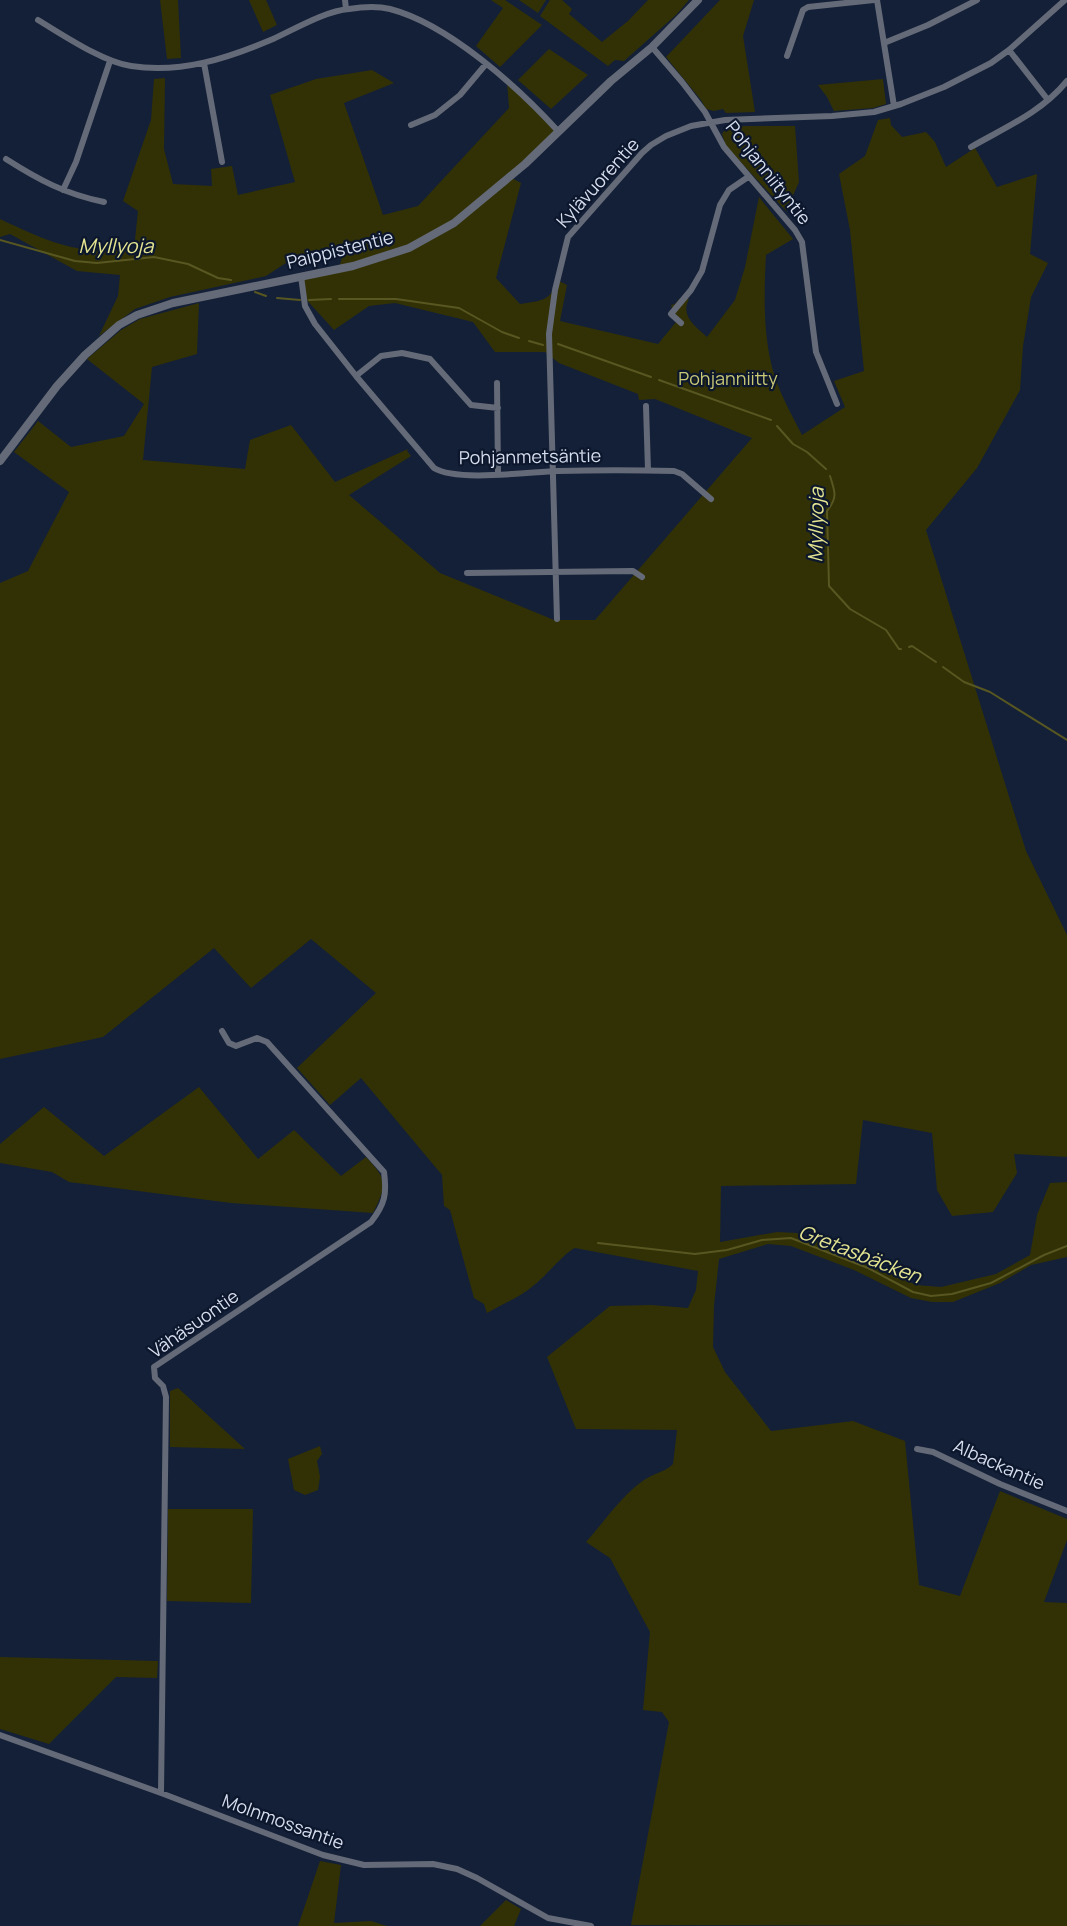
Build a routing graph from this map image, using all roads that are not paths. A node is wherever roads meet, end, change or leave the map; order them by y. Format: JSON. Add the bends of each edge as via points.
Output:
{"nodes":[{"id":1,"x":345,"y":0,"type":"edge"},
{"id":2,"x":698,"y":0,"type":"edge"},
{"id":3,"x":875,"y":0,"type":"edge"},
{"id":4,"x":977,"y":0,"type":"edge"},
{"id":5,"x":1065,"y":0,"type":"edge"},
{"id":6,"x":346,"y":9,"type":"junction"},
{"id":7,"x":38,"y":20,"type":"dead end"},
{"id":8,"x":884,"y":43,"type":"junction"},
{"id":9,"x":652,"y":47,"type":"junction"},
{"id":10,"x":1009,"y":51,"type":"junction"},
{"id":11,"x":787,"y":56,"type":"dead end"},
{"id":12,"x":110,"y":61,"type":"junction"},
{"id":13,"x":204,"y":63,"type":"junction"},
{"id":14,"x":486,"y":64,"type":"junction"},
{"id":15,"x":1067,"y":81,"type":"edge"},
{"id":16,"x":1048,"y":100,"type":"junction"},
{"id":17,"x":894,"y":106,"type":"junction"},
{"id":18,"x":711,"y":124,"type":"junction"},
{"id":19,"x":411,"y":125,"type":"dead end"},
{"id":20,"x":558,"y":131,"type":"junction"},
{"id":21,"x":971,"y":147,"type":"dead end"},
{"id":22,"x":6,"y":159,"type":"dead end"},
{"id":23,"x":222,"y":162,"type":"dead end"},
{"id":24,"x":748,"y":177,"type":"junction"},
{"id":25,"x":63,"y":190,"type":"junction"},
{"id":26,"x":104,"y":202,"type":"dead end"},
{"id":27,"x":301,"y":276,"type":"junction"},
{"id":28,"x":681,"y":323,"type":"dead end"},
{"id":29,"x":356,"y":376,"type":"junction"},
{"id":30,"x":497,"y":383,"type":"dead end"},
{"id":31,"x":837,"y":404,"type":"dead end"},
{"id":32,"x":646,"y":406,"type":"dead end"},
{"id":33,"x":498,"y":408,"type":"junction"},
{"id":34,"x":0,"y":461,"type":"edge"},
{"id":35,"x":648,"y":470,"type":"junction"},
{"id":36,"x":554,"y":471,"type":"junction"},
{"id":37,"x":498,"y":474,"type":"junction"},
{"id":38,"x":711,"y":499,"type":"dead end"},
{"id":39,"x":556,"y":572,"type":"junction"},
{"id":40,"x":467,"y":573,"type":"dead end"},
{"id":41,"x":642,"y":577,"type":"dead end"},
{"id":42,"x":557,"y":619,"type":"dead end"},
{"id":43,"x":222,"y":1031,"type":"dead end"},
{"id":44,"x":917,"y":1449,"type":"dead end"},
{"id":45,"x":1067,"y":1511,"type":"edge"},
{"id":46,"x":0,"y":1735,"type":"edge"},
{"id":47,"x":161,"y":1793,"type":"junction"},
{"id":48,"x":591,"y":1926,"type":"edge"}],
"edges":[{"from":1,"to":6,"type":"street"},
{"from":2,"to":9,"type":"street","name":"Paippistentie"},
{"from":3,"to":8,"type":"street"},
{"from":3,"to":11,"type":"street","via":[[803,10]]},
{"from":4,"to":8,"type":"street"},
{"from":5,"to":10,"type":"street","name":"Kylävuorentie"},
{"from":6,"to":13,"type":"street","via":[[245,51]]},
{"from":6,"to":14,"type":"street","via":[[388,8],[413,17],[445,34]]},
{"from":7,"to":12,"type":"street"},
{"from":8,"to":17,"type":"street"},
{"from":9,"to":18,"type":"street","name":"Pohjanniityntie"},
{"from":9,"to":20,"type":"street","name":"Paippistentie"},
{"from":10,"to":16,"type":"street"},
{"from":10,"to":17,"type":"street","name":"Kylävuorentie","via":[[954,82]]},
{"from":12,"to":13,"type":"street","via":[[171,68]]},
{"from":12,"to":25,"type":"street"},
{"from":13,"to":23,"type":"street"},
{"from":14,"to":19,"type":"street","via":[[460,95],[435,115]]},
{"from":14,"to":20,"type":"street"},
{"from":15,"to":16,"type":"street"},
{"from":16,"to":21,"type":"street"},
{"from":17,"to":18,"type":"street","name":"Kylävuorentie","via":[[842,116],[725,120]]},
{"from":18,"to":24,"type":"street","name":"Pohjanniityntie"},
{"from":18,"to":36,"type":"street","name":"Kylävuorentie","via":[[691,126],[651,145],[568,237],[549,334]]},
{"from":20,"to":27,"type":"street","name":"Paippistentie","via":[[525,164],[439,233],[409,248],[353,266]]},
{"from":22,"to":25,"type":"street","via":[[41,182]]},
{"from":24,"to":28,"type":"street","via":[[729,190],[720,205],[702,271],[671,314]]},
{"from":24,"to":31,"type":"street","name":"Pohjanniityntie","via":[[802,242],[816,352]]},
{"from":25,"to":26,"type":"street"},
{"from":27,"to":29,"type":"street","name":"Pohjanmetsäntie","via":[[306,306],[315,324]]},
{"from":27,"to":34,"type":"street","name":"Paippistentie","via":[[173,303],[119,325],[57,386]]},
{"from":29,"to":33,"type":"street","via":[[381,356],[402,352],[430,359],[471,405]]},
{"from":29,"to":37,"type":"street","name":"Pohjanmetsäntie","via":[[434,468],[453,474]]},
{"from":30,"to":33,"type":"street"},
{"from":32,"to":35,"type":"street"},
{"from":33,"to":37,"type":"street"},
{"from":35,"to":36,"type":"street","name":"Pohjanmetsäntie"},
{"from":35,"to":38,"type":"street","name":"Pohjanmetsäntie","via":[[682,474]]},
{"from":36,"to":37,"type":"street","name":"Pohjanmetsäntie"},
{"from":36,"to":39,"type":"street","name":"Kylävuorentie"},
{"from":39,"to":40,"type":"street"},
{"from":39,"to":41,"type":"street","via":[[633,571]]},
{"from":39,"to":42,"type":"street","name":"Kylävuorentie"},
{"from":43,"to":47,"type":"street","name":"Vähäsuontie","via":[[236,1046],[257,1038],[267,1042],[384,1172],[387,1192],[371,1222],[154,1367],[155,1378],[166,1397]]},
{"from":44,"to":45,"type":"street","name":"Albackantie","via":[[933,1452]]},
{"from":46,"to":47,"type":"street","name":"Molnmossantie"},
{"from":47,"to":48,"type":"street","name":"Molnmossantie","via":[[323,1856],[364,1865],[434,1864],[458,1869],[548,1918]]}]}
